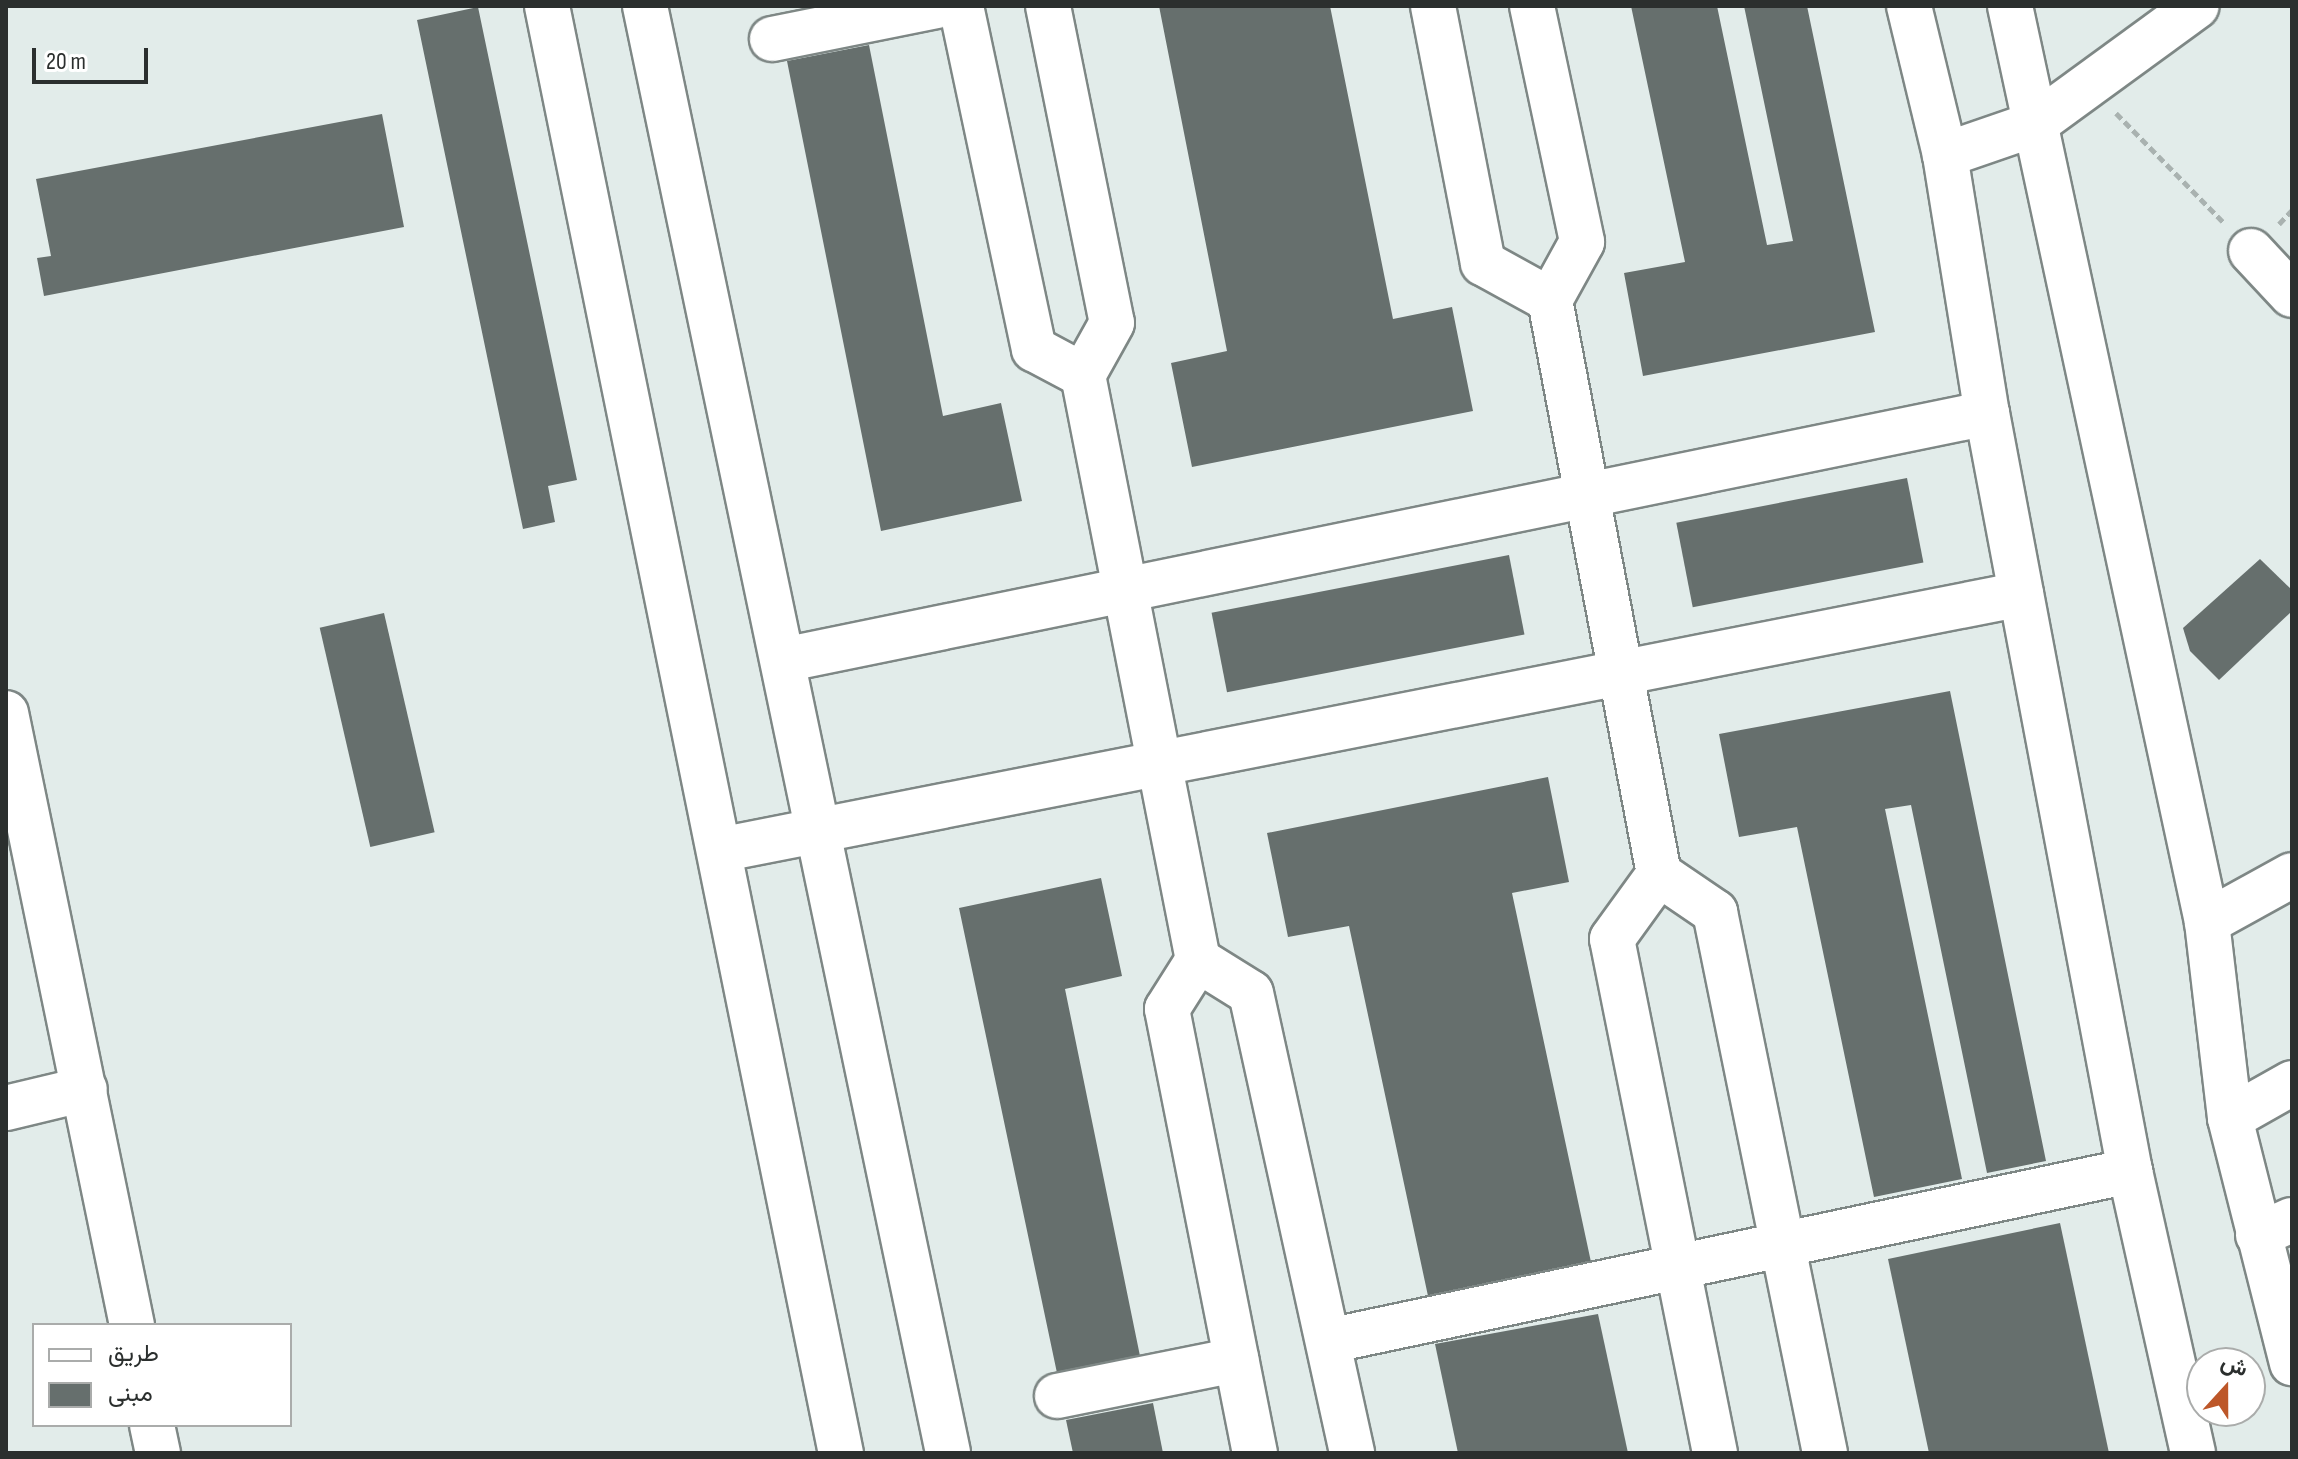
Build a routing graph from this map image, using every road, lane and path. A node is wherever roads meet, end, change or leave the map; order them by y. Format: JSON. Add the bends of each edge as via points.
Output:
{"nodes":[{"id":1,"x":547,"y":6,"type":"edge"},
{"id":2,"x":645,"y":6,"type":"edge"},
{"id":3,"x":937,"y":6,"type":"edge"},
{"id":4,"x":961,"y":6,"type":"edge"},
{"id":5,"x":1048,"y":6,"type":"edge"},
{"id":6,"x":1433,"y":6,"type":"edge"},
{"id":7,"x":1532,"y":6,"type":"edge"},
{"id":8,"x":1909,"y":6,"type":"edge"},
{"id":9,"x":2010,"y":6,"type":"edge"},
{"id":10,"x":2197,"y":6,"type":"edge"},
{"id":11,"x":772,"y":39,"type":"dead end"},
{"id":12,"x":2088,"y":85,"type":"junction"},
{"id":13,"x":2035,"y":124,"type":"junction"},
{"id":14,"x":1945,"y":155,"type":"junction"},
{"id":15,"x":2292,"y":210,"type":"edge"},
{"id":16,"x":2251,"y":251,"type":"junction"},
{"id":17,"x":2292,"y":295,"type":"edge"},
{"id":18,"x":1550,"y":300,"type":"junction"},
{"id":19,"x":1083,"y":375,"type":"junction"},
{"id":20,"x":1987,"y":413,"type":"junction"},
{"id":21,"x":1588,"y":495,"type":"junction"},
{"id":22,"x":1125,"y":590,"type":"junction"},
{"id":23,"x":2021,"y":594,"type":"junction"},
{"id":24,"x":783,"y":660,"type":"junction"},
{"id":25,"x":1621,"y":673,"type":"junction"},
{"id":26,"x":6,"y":713,"type":"edge"},
{"id":27,"x":1159,"y":764,"type":"junction"},
{"id":28,"x":816,"y":831,"type":"junction"},
{"id":29,"x":719,"y":850,"type":"junction"},
{"id":30,"x":1659,"y":874,"type":"junction"},
{"id":31,"x":2292,"y":875,"type":"edge"},
{"id":32,"x":2207,"y":922,"type":"junction"},
{"id":33,"x":1198,"y":960,"type":"junction"},
{"id":34,"x":2292,"y":1083,"type":"edge"},
{"id":35,"x":85,"y":1089,"type":"junction"},
{"id":36,"x":6,"y":1108,"type":"edge"},
{"id":37,"x":2230,"y":1118,"type":"junction"},
{"id":38,"x":2130,"y":1171,"type":"junction"},
{"id":39,"x":2275,"y":1228,"type":"edge"},
{"id":40,"x":1782,"y":1245,"type":"junction"},
{"id":41,"x":1678,"y":1267,"type":"junction"},
{"id":42,"x":132,"y":1323,"type":"edge"},
{"id":43,"x":1328,"y":1341,"type":"junction"},
{"id":44,"x":1236,"y":1360,"type":"junction"},
{"id":45,"x":2292,"y":1363,"type":"edge"},
{"id":46,"x":1057,"y":1396,"type":"dead end"},
{"id":47,"x":152,"y":1427,"type":"edge"},
{"id":48,"x":158,"y":1453,"type":"edge"},
{"id":49,"x":841,"y":1453,"type":"edge"},
{"id":50,"x":948,"y":1453,"type":"edge"},
{"id":51,"x":1255,"y":1453,"type":"edge"},
{"id":52,"x":1352,"y":1453,"type":"edge"},
{"id":53,"x":1715,"y":1453,"type":"edge"},
{"id":54,"x":1825,"y":1453,"type":"edge"},
{"id":55,"x":2193,"y":1453,"type":"edge"}],
"edges":[{"from":1,"to":29,"type":"street"},
{"from":2,"to":24,"type":"street"},
{"from":3,"to":11,"type":"street"},
{"from":4,"to":19,"type":"street","via":[[1034,349]]},
{"from":5,"to":19,"type":"street","via":[[1112,323]]},
{"from":6,"to":18,"type":"street","via":[[1483,263]]},
{"from":7,"to":18,"type":"street","via":[[1582,242]]},
{"from":8,"to":14,"type":"street"},
{"from":9,"to":13,"type":"street"},
{"from":10,"to":12,"type":"street"},
{"from":12,"to":13,"type":"street"},
{"from":12,"to":16,"type":"path"},
{"from":13,"to":14,"type":"street"},
{"from":13,"to":32,"type":"street"},
{"from":14,"to":20,"type":"street"},
{"from":15,"to":16,"type":"path"},
{"from":16,"to":17,"type":"street"},
{"from":18,"to":21,"type":"street"},
{"from":19,"to":22,"type":"street"},
{"from":20,"to":21,"type":"street"},
{"from":20,"to":23,"type":"street"},
{"from":21,"to":22,"type":"street"},
{"from":21,"to":25,"type":"street"},
{"from":22,"to":24,"type":"street"},
{"from":22,"to":27,"type":"street"},
{"from":23,"to":25,"type":"street"},
{"from":23,"to":38,"type":"street"},
{"from":24,"to":28,"type":"street"},
{"from":25,"to":27,"type":"street"},
{"from":25,"to":30,"type":"street"},
{"from":26,"to":35,"type":"street"},
{"from":27,"to":28,"type":"street"},
{"from":27,"to":33,"type":"street"},
{"from":28,"to":29,"type":"street"},
{"from":28,"to":50,"type":"street"},
{"from":29,"to":49,"type":"street"},
{"from":30,"to":40,"type":"street","via":[[1715,912]]},
{"from":30,"to":41,"type":"street","via":[[1612,939]]},
{"from":31,"to":32,"type":"street"},
{"from":32,"to":37,"type":"street"},
{"from":33,"to":43,"type":"street","via":[[1251,993]]},
{"from":33,"to":44,"type":"street","via":[[1167,1009]]},
{"from":34,"to":37,"type":"street"},
{"from":35,"to":36,"type":"street"},
{"from":35,"to":42,"type":"street"},
{"from":37,"to":39,"type":"street"},
{"from":38,"to":40,"type":"street"},
{"from":38,"to":55,"type":"street"},
{"from":39,"to":45,"type":"street"},
{"from":40,"to":41,"type":"street"},
{"from":40,"to":54,"type":"street"},
{"from":41,"to":43,"type":"street"},
{"from":41,"to":53,"type":"street"},
{"from":43,"to":52,"type":"street"},
{"from":44,"to":46,"type":"street"},
{"from":44,"to":51,"type":"street"},
{"from":47,"to":48,"type":"street"}]}
